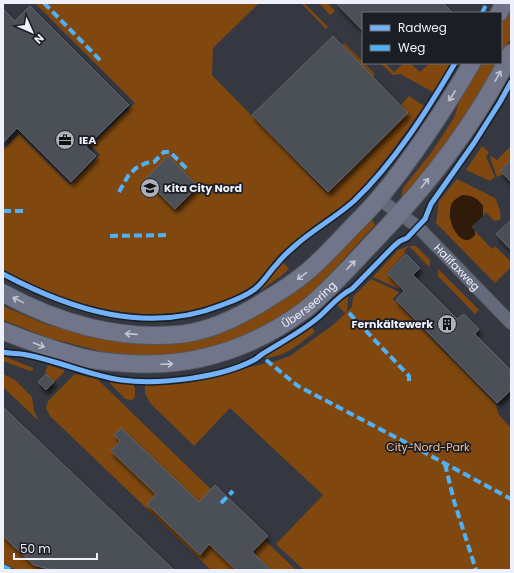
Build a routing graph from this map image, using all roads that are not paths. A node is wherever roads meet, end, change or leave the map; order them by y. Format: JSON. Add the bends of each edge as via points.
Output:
{"nodes":[{"id":1,"x":504,"y":3,"type":"edge"},
{"id":2,"x":500,"y":12,"type":"edge"},
{"id":3,"x":511,"y":53,"type":"edge"},
{"id":4,"x":471,"y":64,"type":"edge"},
{"id":5,"x":379,"y":199,"type":"junction"},
{"id":6,"x":400,"y":214,"type":"junction"},
{"id":7,"x":3,"y":293,"type":"edge"},
{"id":8,"x":511,"y":323,"type":"edge"},
{"id":9,"x":3,"y":331,"type":"edge"}],
"edges":[{"from":1,"to":2,"type":"street"},
{"from":6,"to":3,"type":"street","name":"Überseering","one_way":true,"via":[[461,135]]},
{"from":4,"to":5,"type":"street","one_way":true,"via":[[412,157]]},
{"from":5,"to":6,"type":"street","name":"Halifaxweg"},
{"from":5,"to":7,"type":"street","one_way":true,"via":[[324,256],[286,288],[247,312],[214,326],[184,334],[116,333],[80,325],[47,314]]},
{"from":6,"to":8,"type":"street","name":"Halifaxweg","via":[[418,227]]},
{"from":9,"to":6,"type":"street","name":"Überseering","one_way":true,"via":[[68,354],[112,363],[140,365],[204,358],[254,341],[306,308],[330,287]]}]}
